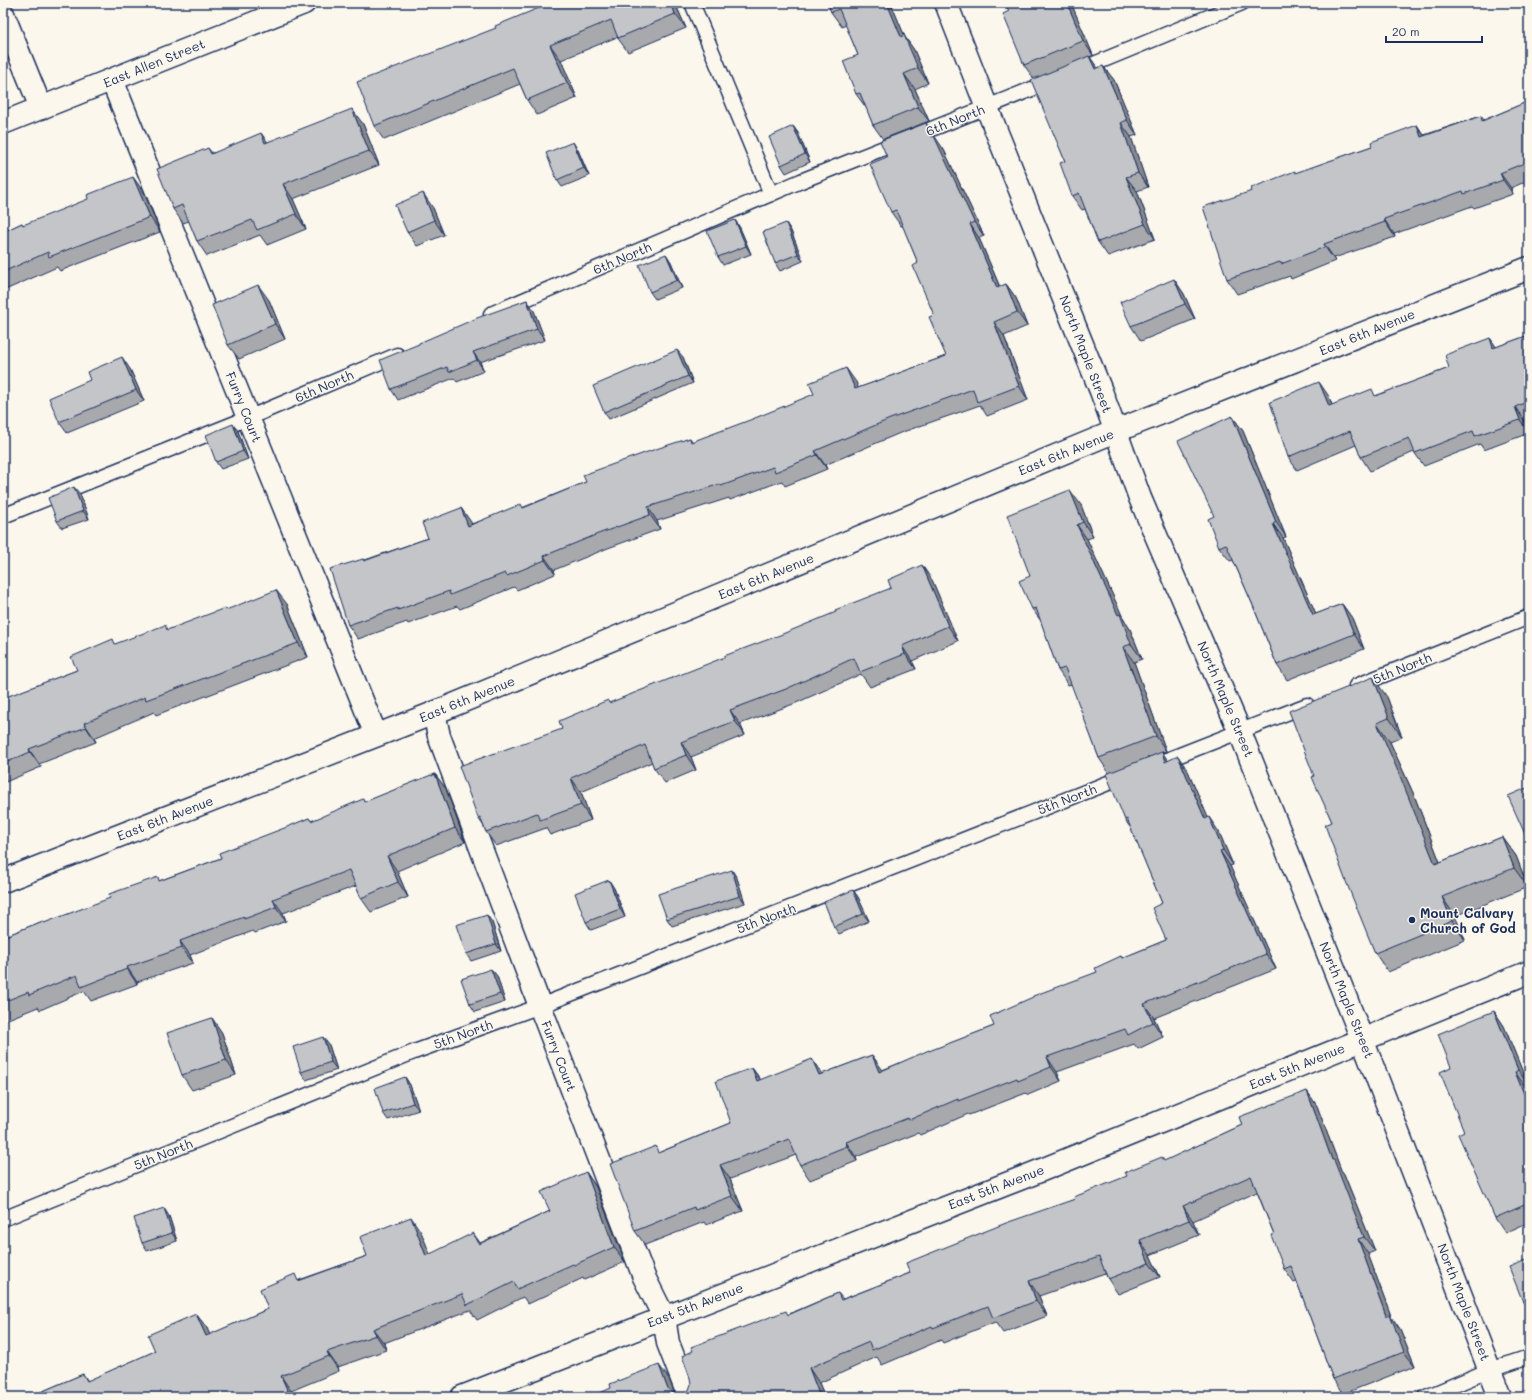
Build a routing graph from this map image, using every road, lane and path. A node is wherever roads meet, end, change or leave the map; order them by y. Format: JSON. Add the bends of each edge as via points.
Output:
{"nodes":[{"id":1,"x":304,"y":3,"type":"edge"},
{"id":2,"x":692,"y":3,"type":"edge"},
{"id":3,"x":946,"y":3,"type":"edge"},
{"id":4,"x":1242,"y":3,"type":"edge"},
{"id":5,"x":3,"y":14,"type":"edge"},
{"id":6,"x":112,"y":80,"type":"junction"},
{"id":7,"x":41,"y":108,"type":"junction"},
{"id":8,"x":987,"y":108,"type":"junction"},
{"id":9,"x":3,"y":123,"type":"edge"},
{"id":10,"x":771,"y":194,"type":"junction"},
{"id":11,"x":1529,"y":268,"type":"edge"},
{"id":12,"x":481,"y":319,"type":"edge"},
{"id":13,"x":408,"y":350,"type":"edge"},
{"id":14,"x":248,"y":418,"type":"junction"},
{"id":15,"x":1116,"y":431,"type":"junction"},
{"id":16,"x":3,"y":516,"type":"edge"},
{"id":17,"x":1529,"y":617,"type":"edge"},
{"id":18,"x":1347,"y":690,"type":"edge"},
{"id":19,"x":1318,"y":701,"type":"edge"},
{"id":20,"x":434,"y":713,"type":"junction"},
{"id":21,"x":1240,"y":732,"type":"junction"},
{"id":22,"x":376,"y":735,"type":"junction"},
{"id":23,"x":3,"y":881,"type":"edge"},
{"id":24,"x":1529,"y":972,"type":"edge"},
{"id":25,"x":540,"y":1006,"type":"junction"},
{"id":26,"x":1362,"y":1039,"type":"junction"},
{"id":27,"x":3,"y":1219,"type":"edge"},
{"id":28,"x":664,"y":1317,"type":"junction"},
{"id":29,"x":1529,"y":1357,"type":"edge"},
{"id":30,"x":1490,"y":1370,"type":"junction"},
{"id":31,"x":462,"y":1397,"type":"edge"},
{"id":32,"x":689,"y":1397,"type":"edge"},
{"id":33,"x":1426,"y":1397,"type":"edge"},
{"id":34,"x":1500,"y":1397,"type":"edge"}],
"edges":[{"from":1,"to":6,"type":"street","name":"East Allen Street"},
{"from":2,"to":10,"type":"lane"},
{"from":3,"to":8,"type":"street","name":"North Maple Street"},
{"from":4,"to":8,"type":"lane","name":"6th North"},
{"from":5,"to":7,"type":"street"},
{"from":6,"to":7,"type":"street","name":"East Allen Street"},
{"from":6,"to":14,"type":"street","name":"Furry Court"},
{"from":7,"to":9,"type":"street","name":"East Allen Street"},
{"from":8,"to":10,"type":"lane","name":"6th North"},
{"from":8,"to":15,"type":"street","name":"North Maple Street"},
{"from":10,"to":12,"type":"lane","name":"6th North"},
{"from":11,"to":15,"type":"street","name":"East 6th Avenue"},
{"from":13,"to":14,"type":"lane","name":"6th North"},
{"from":14,"to":16,"type":"lane","name":"6th North"},
{"from":14,"to":22,"type":"street","name":"Furry Court"},
{"from":15,"to":20,"type":"street","name":"East 6th Avenue"},
{"from":15,"to":21,"type":"street","name":"North Maple Street","via":[[1140,498]]},
{"from":17,"to":18,"type":"lane","name":"5th North"},
{"from":19,"to":21,"type":"lane","name":"5th North"},
{"from":20,"to":22,"type":"street","name":"East 6th Avenue"},
{"from":20,"to":25,"type":"street","name":"Furry Court","via":[[439,736]]},
{"from":21,"to":25,"type":"lane","name":"5th North"},
{"from":21,"to":26,"type":"street","name":"North Maple Street"},
{"from":22,"to":23,"type":"street","name":"East 6th Avenue"},
{"from":24,"to":26,"type":"street","name":"East 5th Avenue"},
{"from":25,"to":27,"type":"lane","name":"5th North","via":[[414,1052]]},
{"from":25,"to":28,"type":"street","name":"Furry Court","via":[[644,1277]]},
{"from":26,"to":28,"type":"street","name":"East 5th Avenue","via":[[1032,1174]]},
{"from":26,"to":30,"type":"street","name":"North Maple Street"},
{"from":28,"to":31,"type":"street","name":"East 5th Avenue"},
{"from":28,"to":32,"type":"street","name":"Furry Court","via":[[668,1343]]},
{"from":29,"to":30,"type":"lane"},
{"from":30,"to":33,"type":"lane"},
{"from":30,"to":34,"type":"street","name":"North Maple Street"}]}
